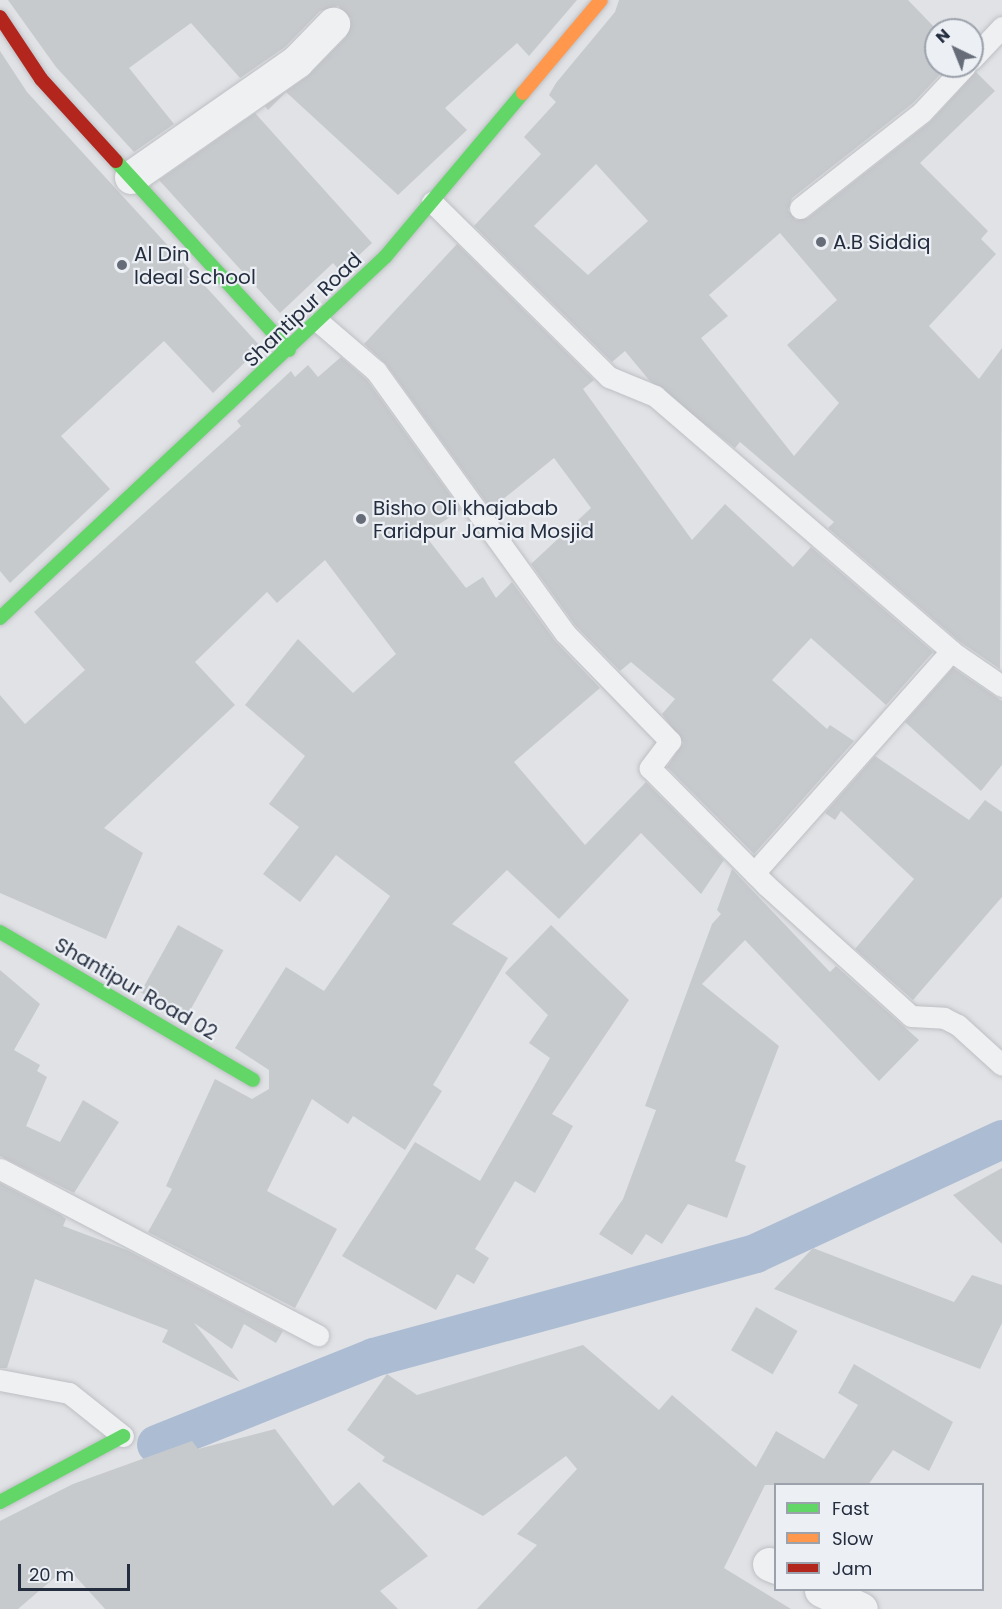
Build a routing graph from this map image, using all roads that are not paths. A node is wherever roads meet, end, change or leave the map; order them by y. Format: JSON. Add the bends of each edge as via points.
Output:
{"nodes":[{"id":1,"x":601,"y":0,"type":"edge"},
{"id":2,"x":0,"y":17,"type":"edge"},
{"id":3,"x":333,"y":24,"type":"dead end"},
{"id":4,"x":1002,"y":27,"type":"edge"},
{"id":5,"x":984,"y":46,"type":"edge"},
{"id":6,"x":954,"y":78,"type":"edge"},
{"id":7,"x":131,"y":177,"type":"junction"},
{"id":8,"x":432,"y":202,"type":"junction"},
{"id":9,"x":800,"y":208,"type":"dead end"},
{"id":10,"x":319,"y":322,"type":"junction"},
{"id":11,"x":289,"y":350,"type":"junction"},
{"id":12,"x":0,"y":618,"type":"edge"},
{"id":13,"x":951,"y":651,"type":"junction"},
{"id":14,"x":1002,"y":686,"type":"edge"},
{"id":15,"x":754,"y":873,"type":"junction"},
{"id":16,"x":0,"y":932,"type":"edge"},
{"id":17,"x":1002,"y":1065,"type":"edge"},
{"id":18,"x":253,"y":1080,"type":"dead end"},
{"id":19,"x":0,"y":1169,"type":"edge"},
{"id":20,"x":318,"y":1335,"type":"dead end"},
{"id":21,"x":0,"y":1380,"type":"edge"},
{"id":22,"x":123,"y":1436,"type":"joint"},
{"id":23,"x":0,"y":1502,"type":"edge"},
{"id":24,"x":823,"y":1591,"type":"edge"},
{"id":25,"x":861,"y":1609,"type":"edge"}],
"edges":[{"from":1,"to":8,"type":"street","name":"Shantipur Road"},
{"from":2,"to":7,"type":"street","via":[[41,80]]},
{"from":3,"to":7,"type":"street","via":[[297,61]]},
{"from":4,"to":5,"type":"lane"},
{"from":6,"to":9,"type":"lane","via":[[922,112]]},
{"from":7,"to":11,"type":"street"},
{"from":8,"to":10,"type":"street","name":"Shantipur Road"},
{"from":8,"to":13,"type":"lane","via":[[609,377],[655,396]]},
{"from":10,"to":11,"type":"street","name":"Shantipur Road"},
{"from":10,"to":15,"type":"lane","via":[[376,371],[565,633],[670,741],[650,768]]},
{"from":11,"to":12,"type":"street","name":"Shantipur Road"},
{"from":13,"to":14,"type":"lane"},
{"from":13,"to":15,"type":"lane"},
{"from":15,"to":17,"type":"lane","via":[[911,1016],[944,1018],[958,1025]]},
{"from":16,"to":18,"type":"street","name":"Shantipur Road 02"},
{"from":19,"to":20,"type":"lane"},
{"from":21,"to":22,"type":"lane","via":[[69,1393]]},
{"from":22,"to":23,"type":"street"},
{"from":24,"to":25,"type":"street"}]}
